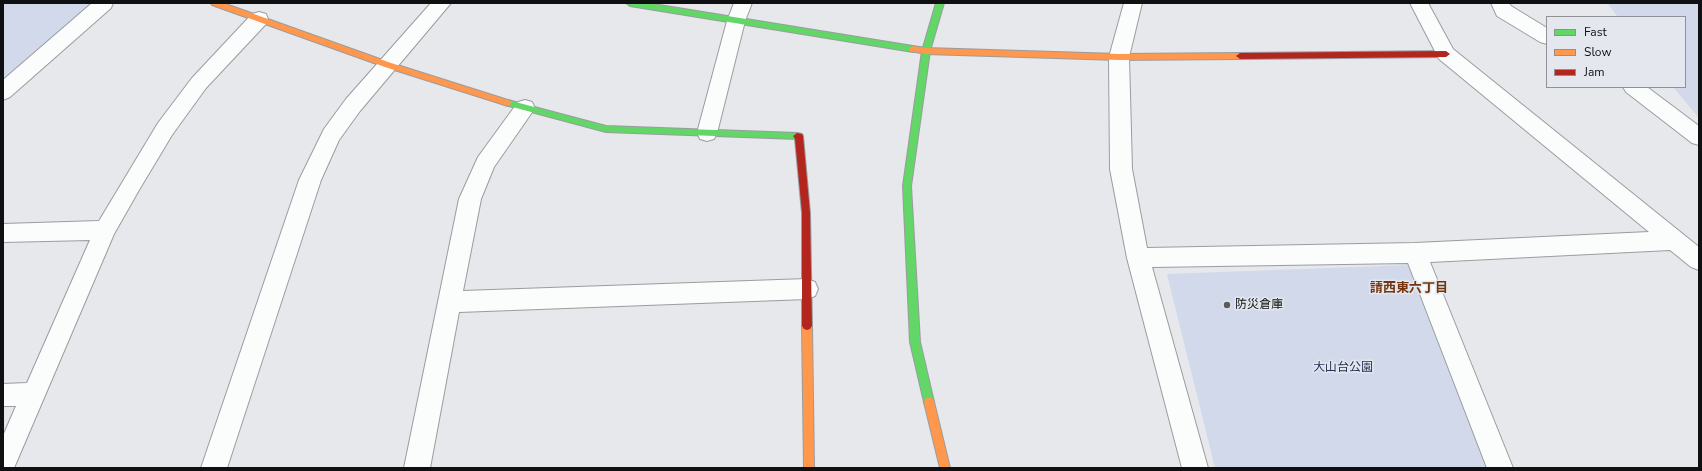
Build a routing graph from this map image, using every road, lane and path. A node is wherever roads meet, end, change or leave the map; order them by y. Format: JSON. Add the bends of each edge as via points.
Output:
{"nodes":[{"id":1,"x":104,"y":3,"type":"edge"},
{"id":2,"x":215,"y":3,"type":"edge"},
{"id":3,"x":442,"y":3,"type":"edge"},
{"id":4,"x":630,"y":3,"type":"edge"},
{"id":5,"x":743,"y":3,"type":"edge"},
{"id":6,"x":940,"y":3,"type":"edge"},
{"id":7,"x":1133,"y":3,"type":"edge"},
{"id":8,"x":1419,"y":3,"type":"edge"},
{"id":9,"x":1500,"y":3,"type":"edge"},
{"id":10,"x":259,"y":19,"type":"junction"},
{"id":11,"x":736,"y":21,"type":"junction"},
{"id":12,"x":1546,"y":35,"type":"edge"},
{"id":13,"x":926,"y":51,"type":"junction"},
{"id":14,"x":1446,"y":54,"type":"junction"},
{"id":15,"x":1119,"y":57,"type":"junction"},
{"id":16,"x":388,"y":65,"type":"junction"},
{"id":17,"x":1634,"y":88,"type":"edge"},
{"id":18,"x":3,"y":92,"type":"edge"},
{"id":19,"x":525,"y":108,"type":"junction"},
{"id":20,"x":707,"y":133,"type":"junction"},
{"id":21,"x":1699,"y":137,"type":"edge"},
{"id":22,"x":105,"y":230,"type":"junction"},
{"id":23,"x":3,"y":233,"type":"edge"},
{"id":24,"x":1674,"y":240,"type":"junction"},
{"id":25,"x":1415,"y":253,"type":"junction"},
{"id":26,"x":1138,"y":258,"type":"junction"},
{"id":27,"x":1699,"y":260,"type":"edge"},
{"id":28,"x":807,"y":289,"type":"junction"},
{"id":29,"x":450,"y":302,"type":"junction"},
{"id":30,"x":33,"y":394,"type":"junction"},
{"id":31,"x":3,"y":395,"type":"edge"},
{"id":32,"x":3,"y":465,"type":"edge"},
{"id":33,"x":214,"y":468,"type":"edge"},
{"id":34,"x":417,"y":468,"type":"edge"},
{"id":35,"x":809,"y":468,"type":"edge"},
{"id":36,"x":945,"y":468,"type":"edge"},
{"id":37,"x":1195,"y":468,"type":"edge"},
{"id":38,"x":1500,"y":468,"type":"edge"}],
"edges":[{"from":1,"to":18,"type":"street"},
{"from":2,"to":10,"type":"street"},
{"from":3,"to":16,"type":"street"},
{"from":4,"to":11,"type":"street"},
{"from":5,"to":11,"type":"street"},
{"from":6,"to":13,"type":"street"},
{"from":7,"to":15,"type":"street"},
{"from":8,"to":14,"type":"street"},
{"from":9,"to":12,"type":"street","via":[[1504,11]]},
{"from":10,"to":16,"type":"street"},
{"from":10,"to":22,"type":"street","via":[[199,83],[169,123]]},
{"from":11,"to":13,"type":"street"},
{"from":11,"to":20,"type":"street"},
{"from":13,"to":15,"type":"street"},
{"from":13,"to":36,"type":"street","via":[[907,186],[915,342]]},
{"from":14,"to":15,"type":"street"},
{"from":14,"to":24,"type":"street"},
{"from":15,"to":26,"type":"street","via":[[1121,169]]},
{"from":16,"to":19,"type":"street"},
{"from":16,"to":33,"type":"street","via":[[331,135],[310,180]]},
{"from":17,"to":21,"type":"street"},
{"from":19,"to":20,"type":"street","via":[[606,129]]},
{"from":19,"to":29,"type":"street","via":[[485,163],[470,199]]},
{"from":20,"to":28,"type":"street","via":[[799,136],[806,213]]},
{"from":22,"to":23,"type":"street"},
{"from":22,"to":30,"type":"street"},
{"from":24,"to":25,"type":"street"},
{"from":24,"to":27,"type":"street"},
{"from":25,"to":26,"type":"street"},
{"from":25,"to":38,"type":"street"},
{"from":26,"to":37,"type":"street"},
{"from":28,"to":29,"type":"street"},
{"from":28,"to":35,"type":"street"},
{"from":29,"to":34,"type":"street"},
{"from":30,"to":31,"type":"street"},
{"from":30,"to":32,"type":"street"}]}
